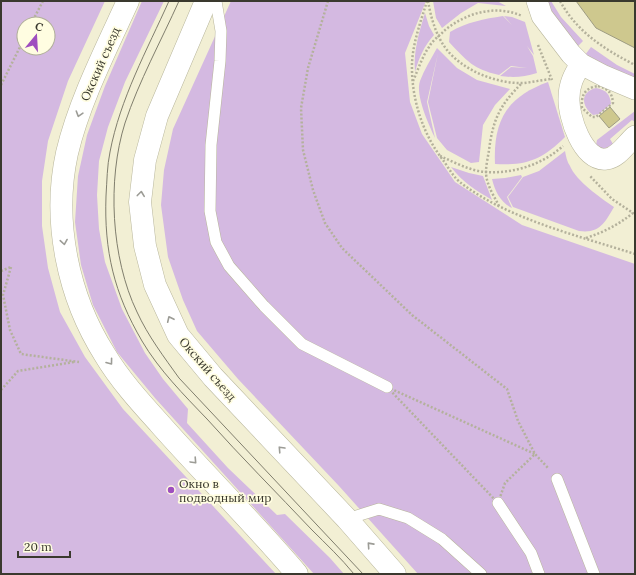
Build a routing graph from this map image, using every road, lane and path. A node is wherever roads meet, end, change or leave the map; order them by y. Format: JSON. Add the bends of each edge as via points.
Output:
{"nodes":[{"id":1,"x":43,"y":1,"type":"edge"},
{"id":2,"x":128,"y":1,"type":"edge"},
{"id":3,"x":206,"y":1,"type":"edge"},
{"id":4,"x":216,"y":1,"type":"edge"},
{"id":5,"x":328,"y":1,"type":"edge"},
{"id":6,"x":427,"y":1,"type":"edge"},
{"id":7,"x":560,"y":1,"type":"edge"},
{"id":8,"x":533,"y":10,"type":"edge"},
{"id":9,"x":36,"y":16,"type":"edge"},
{"id":10,"x":438,"y":36,"type":"junction"},
{"id":11,"x":16,"y":55,"type":"edge"},
{"id":12,"x":581,"y":64,"type":"junction"},
{"id":13,"x":635,"y":65,"type":"edge"},
{"id":14,"x":551,"y":78,"type":"dead end"},
{"id":15,"x":413,"y":81,"type":"junction"},
{"id":16,"x":522,"y":83,"type":"junction"},
{"id":17,"x":1,"y":85,"type":"edge"},
{"id":18,"x":635,"y":89,"type":"edge"},
{"id":19,"x":614,"y":103,"type":"joint"},
{"id":20,"x":635,"y":136,"type":"edge"},
{"id":21,"x":568,"y":141,"type":"dead end"},
{"id":22,"x":440,"y":156,"type":"junction"},
{"id":23,"x":486,"y":172,"type":"junction"},
{"id":24,"x":500,"y":207,"type":"junction"},
{"id":25,"x":635,"y":254,"type":"edge"},
{"id":26,"x":1,"y":270,"type":"edge"},
{"id":27,"x":387,"y":387,"type":"junction"},
{"id":28,"x":1,"y":390,"type":"edge"},
{"id":29,"x":535,"y":454,"type":"junction"},
{"id":30,"x":557,"y":479,"type":"joint"},
{"id":31,"x":498,"y":503,"type":"junction"},
{"id":32,"x":347,"y":519,"type":"junction"},
{"id":33,"x":296,"y":574,"type":"edge"},
{"id":34,"x":395,"y":574,"type":"edge"},
{"id":35,"x":481,"y":574,"type":"edge"},
{"id":36,"x":539,"y":574,"type":"edge"},
{"id":37,"x":594,"y":574,"type":"edge"}],
"edges":[{"from":1,"to":9,"type":"path"},
{"from":2,"to":33,"type":"main road","name":"Окский съезд","one_way":true,"via":[[82,106],[67,153],[62,214],[63,238],[71,279],[85,318],[105,355],[133,394]]},
{"from":32,"to":3,"type":"main road","name":"Окский съезд","one_way":true,"via":[[178,335],[155,285],[145,246],[140,202],[145,160],[157,116]]},
{"from":4,"to":27,"type":"lane","via":[[221,31],[220,60],[210,145],[210,211],[216,242],[229,266],[302,344]]},
{"from":5,"to":29,"type":"path","via":[[308,68],[301,108],[303,150],[325,223],[342,248],[412,315],[508,389],[518,421]]},
{"from":6,"to":10,"type":"path"},
{"from":6,"to":15,"type":"path","via":[[416,36],[412,63]]},
{"from":7,"to":13,"type":"path","via":[[572,21],[590,38]]},
{"from":8,"to":10,"type":"path","via":[[515,13],[483,11],[453,24]]},
{"from":8,"to":12,"type":"street","via":[[542,16]]},
{"from":10,"to":15,"type":"path","via":[[429,46]]},
{"from":10,"to":16,"type":"path","via":[[447,50],[467,68],[492,79]]},
{"from":11,"to":17,"type":"path"},
{"from":12,"to":18,"type":"street"},
{"from":12,"to":20,"type":"street","via":[[572,78],[569,99],[573,125],[584,147],[593,156],[606,159],[617,154]]},
{"from":14,"to":16,"type":"path"},
{"from":15,"to":22,"type":"path","via":[[422,126]]},
{"from":16,"to":23,"type":"path","via":[[508,96],[498,113],[491,131]]},
{"from":19,"to":19,"type":"path","via":[[609,91],[598,86],[587,89],[582,95],[582,108],[592,116],[596,117]]},
{"from":21,"to":23,"type":"path","via":[[553,155],[533,165],[512,171]]},
{"from":22,"to":23,"type":"path","via":[[464,167]]},
{"from":22,"to":24,"type":"path","via":[[460,183]]},
{"from":23,"to":24,"type":"path","via":[[490,189]]},
{"from":24,"to":25,"type":"path"},
{"from":26,"to":28,"type":"path","via":[[11,267],[3,295],[10,330],[21,354],[78,362],[18,371]]},
{"from":27,"to":29,"type":"path"},
{"from":27,"to":31,"type":"path"},
{"from":29,"to":30,"type":"path"},
{"from":29,"to":31,"type":"path","via":[[505,482]]},
{"from":30,"to":37,"type":"lane"},
{"from":31,"to":36,"type":"lane","via":[[531,553]]},
{"from":34,"to":32,"type":"main road","name":"Окский съезд","one_way":true},
{"from":32,"to":35,"type":"lane","via":[[379,509],[408,518],[442,539]]}]}
